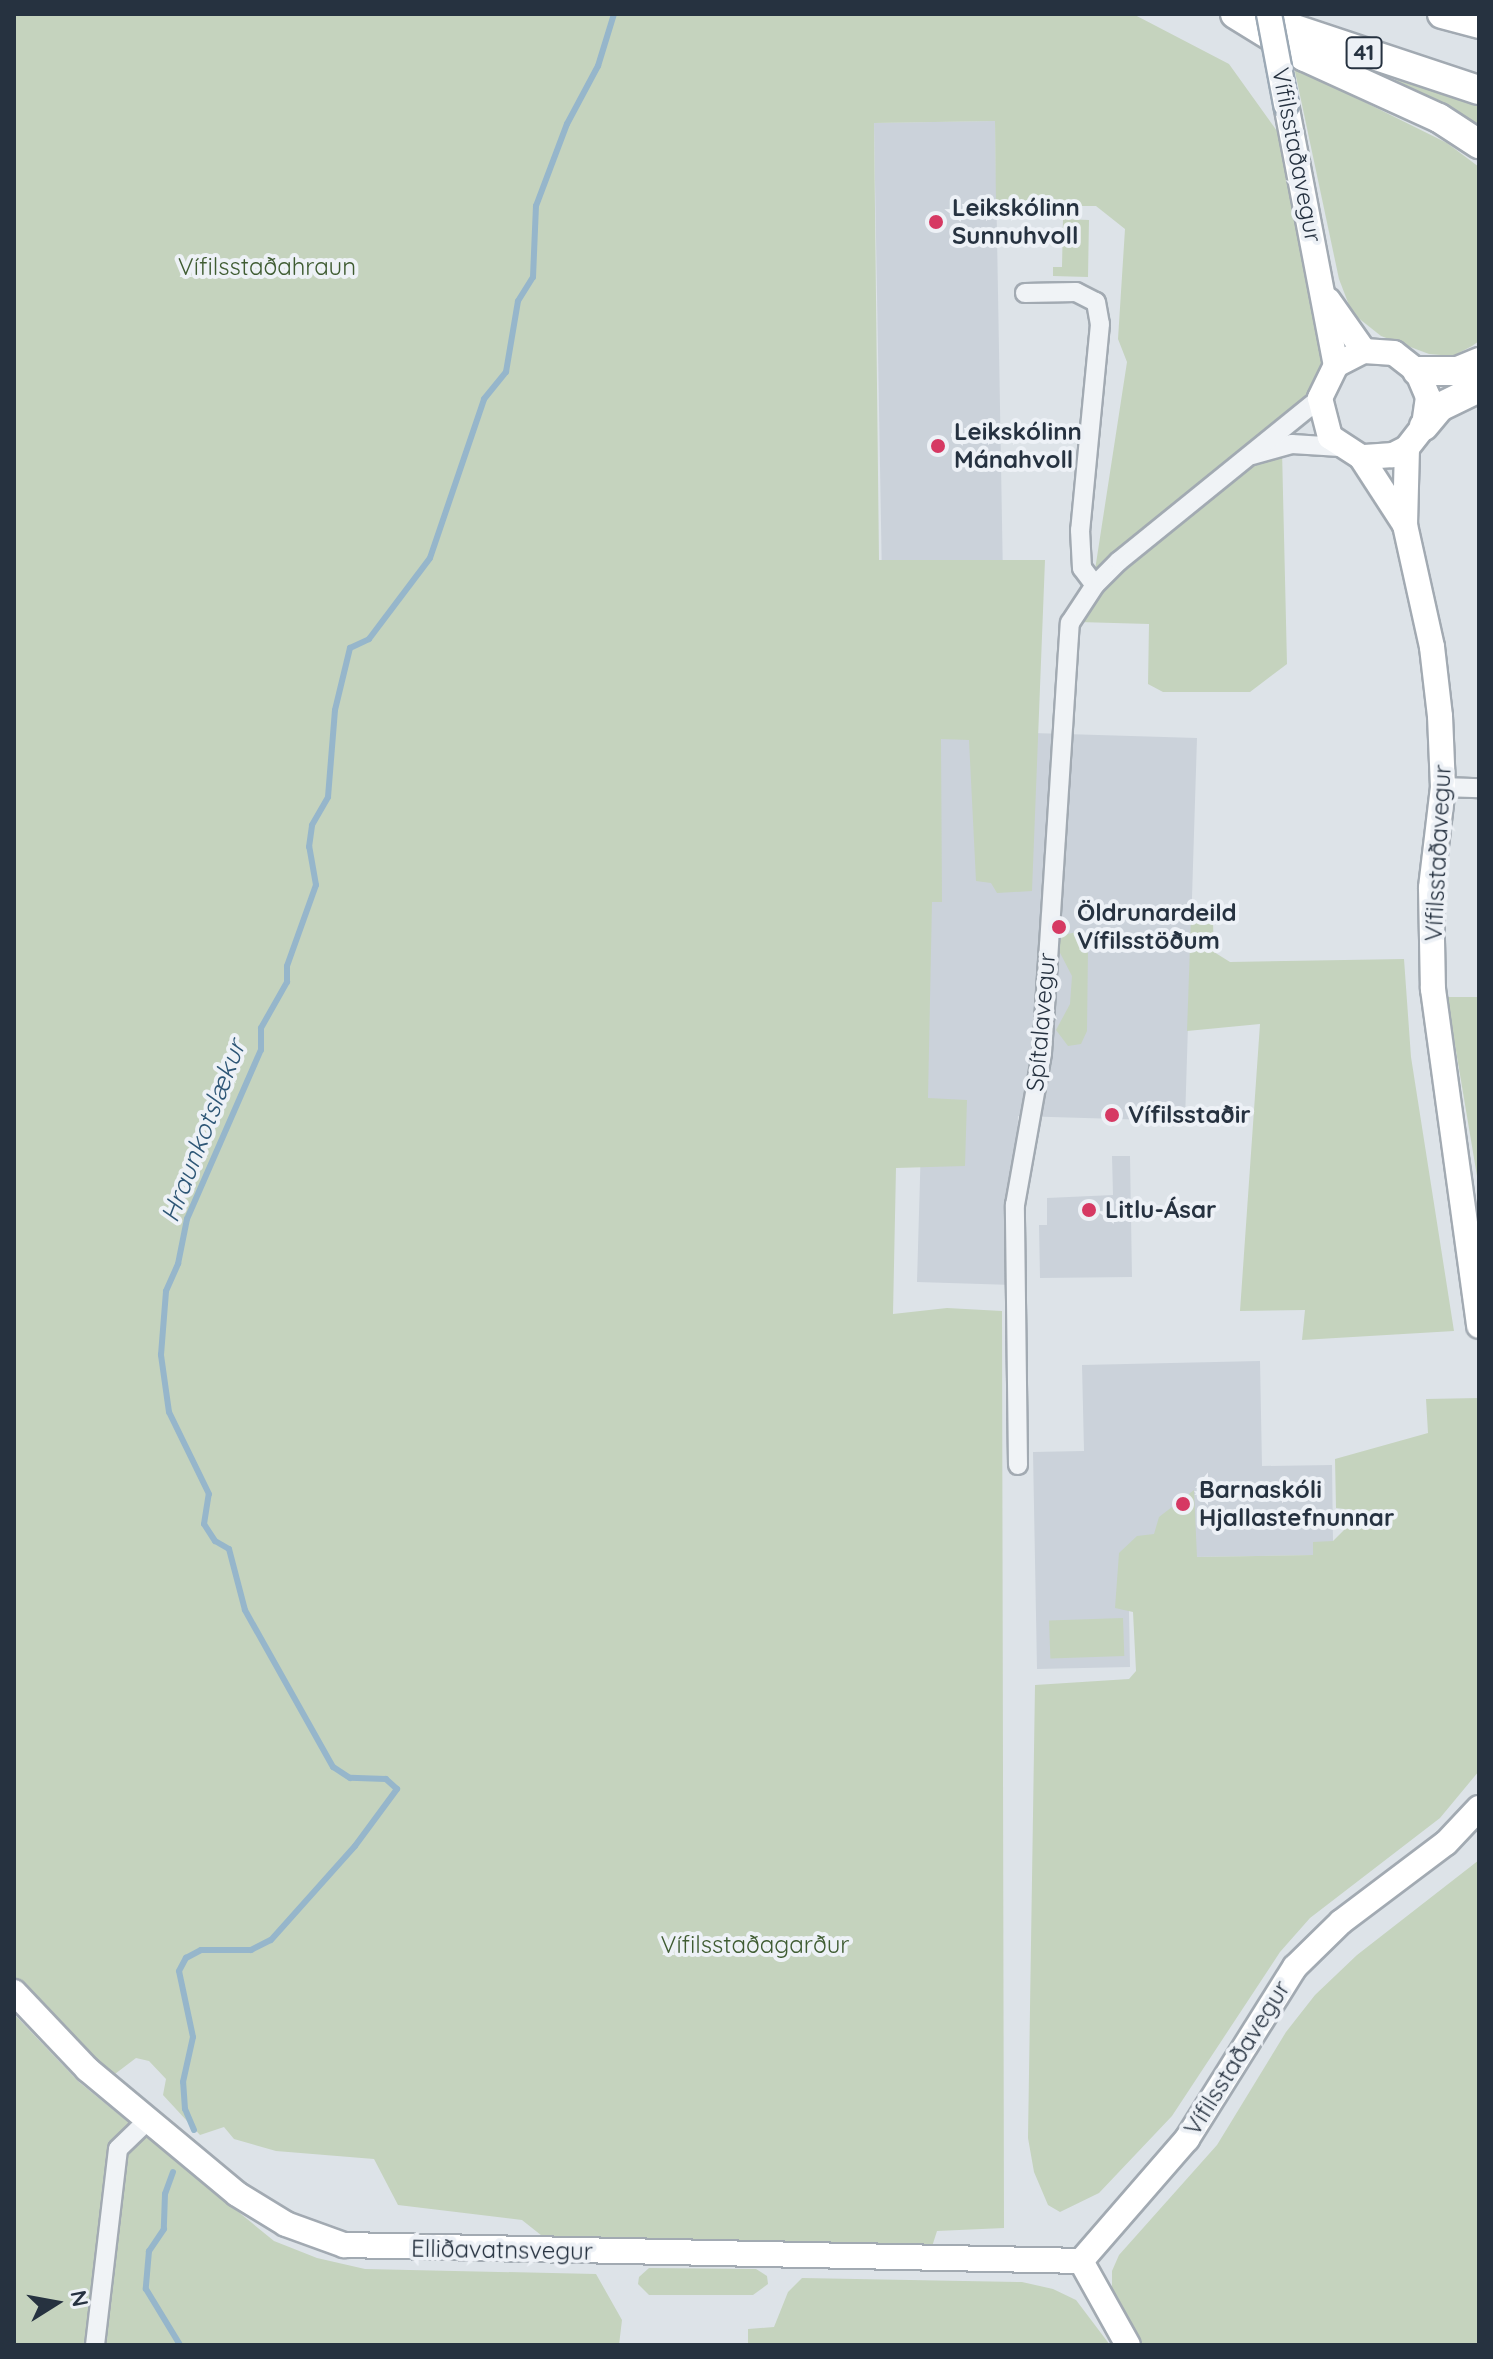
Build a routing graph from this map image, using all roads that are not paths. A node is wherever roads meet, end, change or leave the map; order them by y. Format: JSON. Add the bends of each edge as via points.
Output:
{"nodes":[{"id":1,"x":1235,"y":14,"type":"edge"},
{"id":2,"x":1249,"y":14,"type":"edge"},
{"id":3,"x":1269,"y":14,"type":"edge"},
{"id":4,"x":1442,"y":14,"type":"edge"},
{"id":5,"x":1479,"y":24,"type":"edge"},
{"id":6,"x":1479,"y":90,"type":"edge"},
{"id":7,"x":1479,"y":144,"type":"edge"},
{"id":8,"x":1025,"y":293,"type":"dead end"},
{"id":9,"x":1325,"y":296,"type":"junction"},
{"id":10,"x":1364,"y":351,"type":"junction"},
{"id":11,"x":1479,"y":362,"type":"edge"},
{"id":12,"x":1336,"y":365,"type":"junction"},
{"id":13,"x":1417,"y":371,"type":"junction"},
{"id":14,"x":1479,"y":388,"type":"edge"},
{"id":15,"x":1320,"y":398,"type":"junction"},
{"id":16,"x":1416,"y":437,"type":"junction"},
{"id":17,"x":1350,"y":452,"type":"junction"},
{"id":18,"x":1246,"y":457,"type":"junction"},
{"id":19,"x":1405,"y":525,"type":"junction"},
{"id":20,"x":1095,"y":585,"type":"junction"},
{"id":21,"x":1443,"y":787,"type":"junction"},
{"id":22,"x":1479,"y":788,"type":"edge"},
{"id":23,"x":1479,"y":1326,"type":"edge"},
{"id":24,"x":1018,"y":1465,"type":"dead end"},
{"id":25,"x":1479,"y":1808,"type":"edge"},
{"id":26,"x":14,"y":1992,"type":"edge"},
{"id":27,"x":147,"y":2121,"type":"junction"},
{"id":28,"x":1081,"y":2261,"type":"junction"},
{"id":29,"x":95,"y":2345,"type":"edge"},
{"id":30,"x":1128,"y":2345,"type":"edge"}],
"edges":[{"from":1,"to":7,"type":"highway","via":[[1305,57],[1439,118]]},
{"from":2,"to":6,"type":"highway","number":"41"},
{"from":3,"to":9,"type":"main road","name":"Vífilsstaðavegur","bridge":true},
{"from":4,"to":5,"type":"highway"},
{"from":8,"to":20,"type":"street","via":[[1076,292],[1096,302],[1100,324],[1080,530],[1082,568]]},
{"from":9,"to":10,"type":"main road","name":"Vífilsstaðavegur"},
{"from":9,"to":12,"type":"main road","name":"Vífilsstaðavegur"},
{"from":10,"to":12,"type":"main road"},
{"from":10,"to":13,"type":"main road","via":[[1394,353]]},
{"from":11,"to":13,"type":"highway","via":[[1458,371]]},
{"from":12,"to":15,"type":"main road"},
{"from":13,"to":16,"type":"main road","name":"Vífilsstaðavegur","via":[[1428,397]]},
{"from":14,"to":16,"type":"highway","via":[[1440,407]]},
{"from":15,"to":17,"type":"main road","name":"Vífilsstaðavegur","via":[[1324,425]]},
{"from":15,"to":18,"type":"street","name":"Spítalavegur"},
{"from":16,"to":17,"type":"main road","via":[[1385,457]]},
{"from":16,"to":19,"type":"main road","name":"Vífilsstaðavegur"},
{"from":17,"to":18,"type":"street","name":"Spítalavegur","via":[[1292,444]]},
{"from":17,"to":19,"type":"main road","name":"Vífilsstaðavegur"},
{"from":18,"to":20,"type":"street","name":"Spítalavegur"},
{"from":19,"to":21,"type":"main road","name":"Vífilsstaðavegur","via":[[1432,647]]},
{"from":20,"to":24,"type":"street","name":"Spítalavegur","via":[[1070,623],[1042,1053],[1015,1205]]},
{"from":21,"to":22,"type":"street"},
{"from":21,"to":23,"type":"main road","name":"Vífilsstaðavegur","via":[[1431,888],[1433,989]]},
{"from":25,"to":28,"type":"main road","name":"Vífilsstaðavegur","via":[[1446,1843],[1341,1922],[1295,1967],[1187,2139]]},
{"from":26,"to":27,"type":"main road","name":"Elliðavatnsvegur","via":[[87,2069]]},
{"from":27,"to":28,"type":"main road","name":"Elliðavatnsvegur","via":[[261,2211],[344,2245]]},
{"from":27,"to":29,"type":"street","via":[[118,2149]]},
{"from":28,"to":30,"type":"main road"}]}
